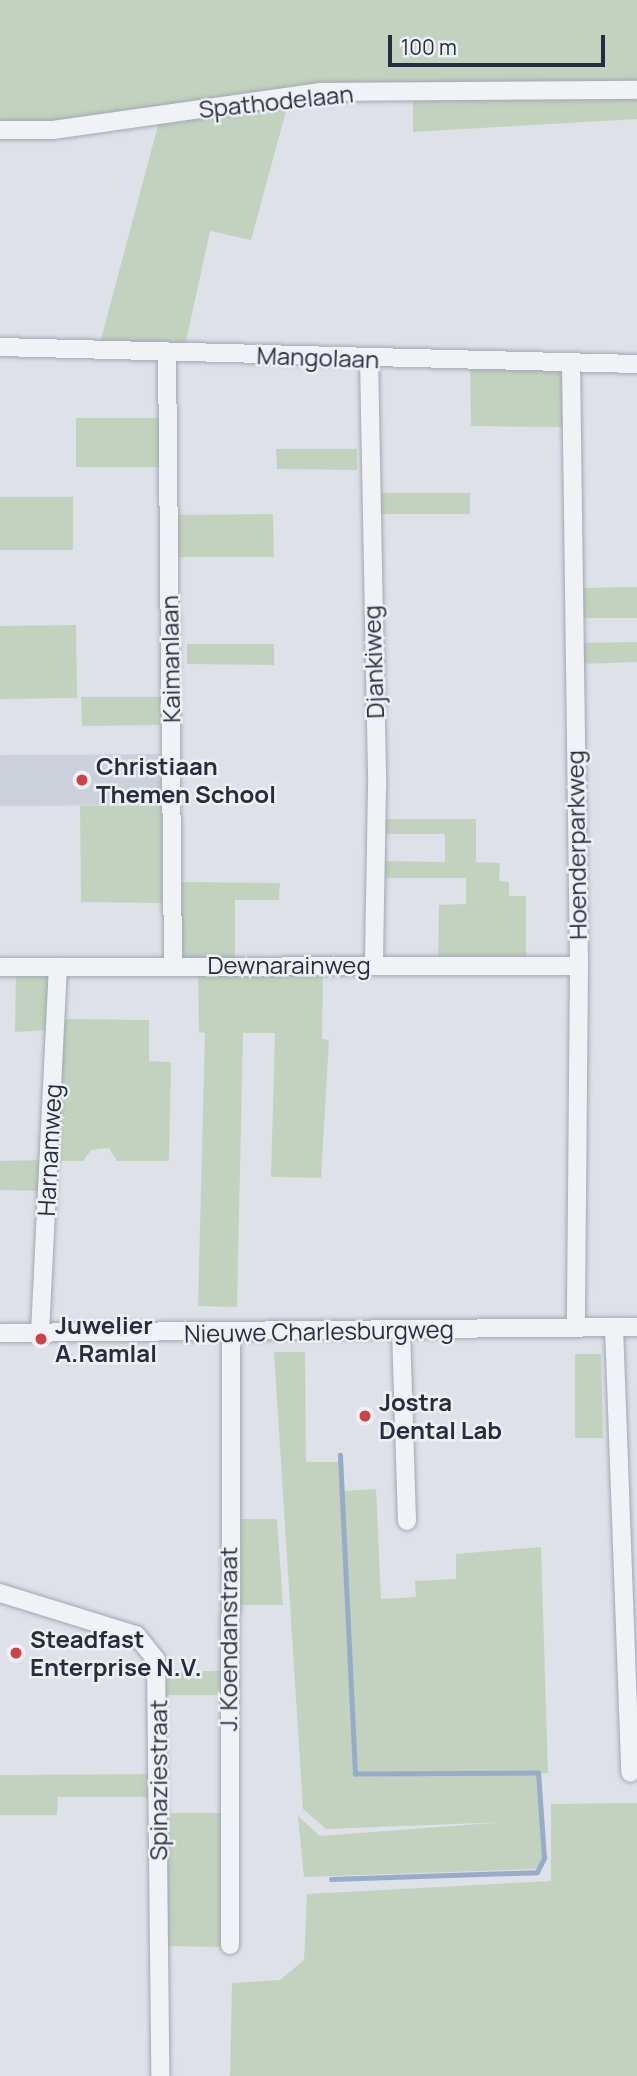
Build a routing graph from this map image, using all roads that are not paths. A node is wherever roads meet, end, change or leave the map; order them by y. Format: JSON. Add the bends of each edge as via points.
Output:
{"nodes":[{"id":1,"x":637,"y":90,"type":"edge"},
{"id":2,"x":0,"y":130,"type":"edge"},
{"id":3,"x":0,"y":347,"type":"edge"},
{"id":4,"x":167,"y":352,"type":"junction"},
{"id":5,"x":369,"y":358,"type":"junction"},
{"id":6,"x":571,"y":362,"type":"junction"},
{"id":7,"x":637,"y":364,"type":"edge"},
{"id":8,"x":173,"y":965,"type":"junction"},
{"id":9,"x":374,"y":966,"type":"junction"},
{"id":10,"x":579,"y":966,"type":"junction"},
{"id":11,"x":0,"y":967,"type":"edge"},
{"id":12,"x":58,"y":967,"type":"junction"},
{"id":13,"x":614,"y":1327,"type":"junction"},
{"id":14,"x":637,"y":1327,"type":"edge"},
{"id":15,"x":576,"y":1328,"type":"junction"},
{"id":16,"x":401,"y":1330,"type":"junction"},
{"id":17,"x":0,"y":1333,"type":"edge"},
{"id":18,"x":40,"y":1333,"type":"junction"},
{"id":19,"x":231,"y":1333,"type":"junction"},
{"id":20,"x":407,"y":1521,"type":"dead end"},
{"id":21,"x":628,"y":1531,"type":"edge"},
{"id":22,"x":0,"y":1593,"type":"edge"},
{"id":23,"x":632,"y":1695,"type":"edge"},
{"id":24,"x":630,"y":1773,"type":"dead end"},
{"id":25,"x":230,"y":1945,"type":"dead end"},
{"id":26,"x":160,"y":2076,"type":"edge"}],
"edges":[{"from":1,"to":2,"type":"street","name":"Spathodelaan","via":[[318,92],[53,130]]},
{"from":3,"to":4,"type":"street","name":"Mangolaan"},
{"from":4,"to":5,"type":"street","name":"Mangolaan"},
{"from":4,"to":8,"type":"street","name":"Kaimanlaan"},
{"from":5,"to":6,"type":"street","name":"Mangolaan"},
{"from":5,"to":9,"type":"street","name":"Djankiweg","via":[[377,788]]},
{"from":6,"to":7,"type":"street","name":"Mangolaan"},
{"from":6,"to":10,"type":"street","name":"Hoenderparkweg"},
{"from":8,"to":9,"type":"street","name":"Dewnarainweg"},
{"from":8,"to":12,"type":"street","name":"Dewnarainweg"},
{"from":9,"to":10,"type":"street","name":"Dewnarainweg"},
{"from":10,"to":15,"type":"street","name":"Hoenderparkweg"},
{"from":11,"to":12,"type":"street","name":"Dewnarainweg"},
{"from":12,"to":18,"type":"street","name":"Harnamweg"},
{"from":13,"to":14,"type":"street","name":"Nieuwe Charlesburgweg"},
{"from":13,"to":15,"type":"street","name":"Nieuwe Charlesburgweg"},
{"from":13,"to":21,"type":"street"},
{"from":15,"to":16,"type":"street","name":"Nieuwe Charlesburgweg"},
{"from":16,"to":19,"type":"street","name":"Nieuwe Charlesburgweg"},
{"from":16,"to":20,"type":"street"},
{"from":17,"to":18,"type":"street","name":"Nieuwe Charlesburgweg"},
{"from":18,"to":19,"type":"street","name":"Nieuwe Charlesburgweg"},
{"from":19,"to":25,"type":"street","name":"J. Koendanstraat"},
{"from":21,"to":23,"type":"street"},
{"from":22,"to":26,"type":"street","name":"Spinaziestraat","via":[[136,1635],[156,1660]]},
{"from":23,"to":24,"type":"street"}]}
